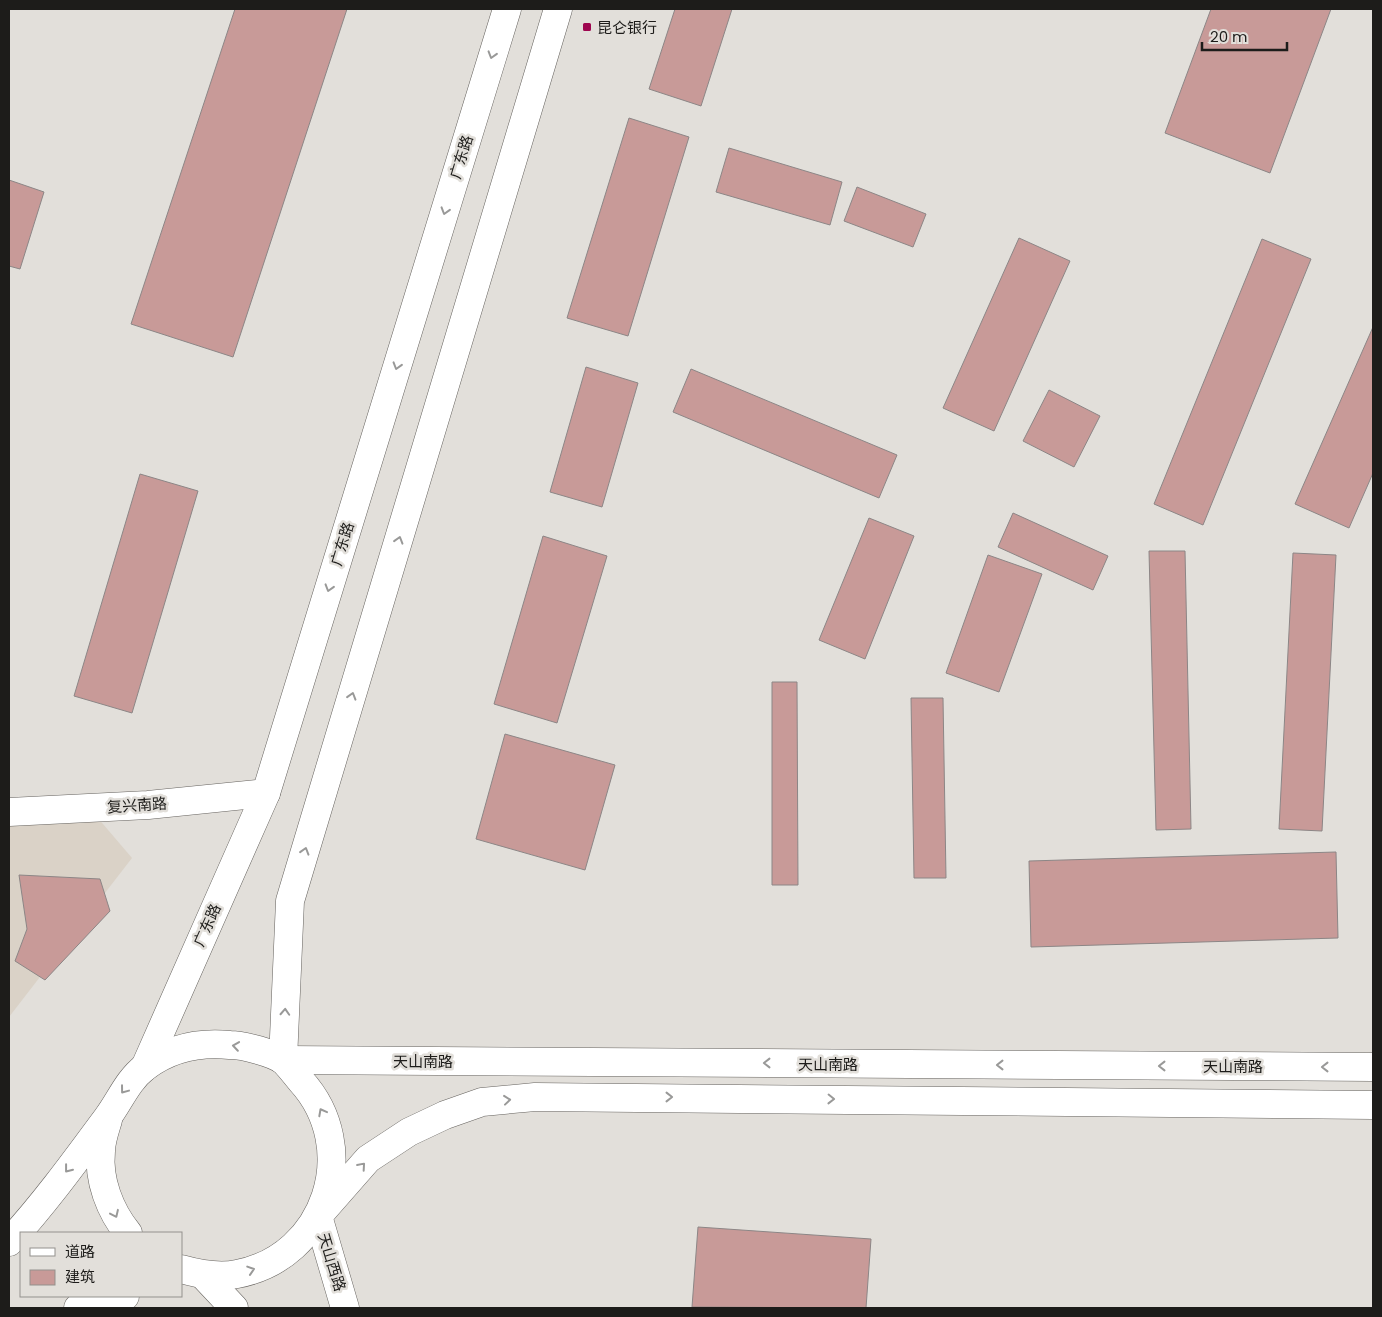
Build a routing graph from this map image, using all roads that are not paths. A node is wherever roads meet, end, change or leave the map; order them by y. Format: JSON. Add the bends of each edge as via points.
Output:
{"nodes":[{"id":1,"x":507,"y":9,"type":"edge"},
{"id":2,"x":558,"y":9,"type":"edge"},
{"id":3,"x":266,"y":793,"type":"junction"},
{"id":4,"x":9,"y":812,"type":"edge"},
{"id":5,"x":283,"y":1060,"type":"junction"},
{"id":6,"x":145,"y":1067,"type":"junction"},
{"id":7,"x":1373,"y":1068,"type":"edge"},
{"id":8,"x":1373,"y":1106,"type":"edge"},
{"id":9,"x":108,"y":1116,"type":"junction"},
{"id":10,"x":318,"y":1216,"type":"junction"},
{"id":11,"x":127,"y":1232,"type":"edge"},
{"id":12,"x":9,"y":1242,"type":"edge"},
{"id":13,"x":188,"y":1275,"type":"edge"},
{"id":14,"x":121,"y":1297,"type":"edge"},
{"id":15,"x":78,"y":1308,"type":"edge"},
{"id":16,"x":234,"y":1308,"type":"edge"},
{"id":17,"x":345,"y":1308,"type":"edge"}],
"edges":[{"from":1,"to":3,"type":"main road","name":"广东路","one_way":true},
{"from":5,"to":2,"type":"main road","one_way":true,"via":[[290,901]]},
{"from":3,"to":4,"type":"main road","name":"复兴南路","via":[[148,805]]},
{"from":3,"to":6,"type":"main road","name":"广东路"},
{"from":5,"to":6,"type":"main road","one_way":true,"via":[[240,1045],[207,1043],[174,1051]]},
{"from":7,"to":5,"type":"main road","name":"天山南路","one_way":true},
{"from":10,"to":5,"type":"main road","one_way":true,"via":[[330,1186],[333,1153],[326,1121],[311,1092]]},
{"from":6,"to":9,"type":"main road","one_way":true,"via":[[123,1089]]},
{"from":10,"to":8,"type":"main road","one_way":true,"via":[[368,1159],[409,1132],[482,1102],[535,1097]]},
{"from":9,"to":11,"type":"main road","one_way":true,"via":[[101,1151],[104,1186],[116,1219]]},
{"from":9,"to":12,"type":"main road","one_way":true},
{"from":13,"to":10,"type":"main road","one_way":true,"via":[[237,1274],[269,1264],[297,1244]]},
{"from":10,"to":17,"type":"main road","name":"天山西路"},
{"from":13,"to":16,"type":"main road"},
{"from":14,"to":15,"type":"main road"}]}
